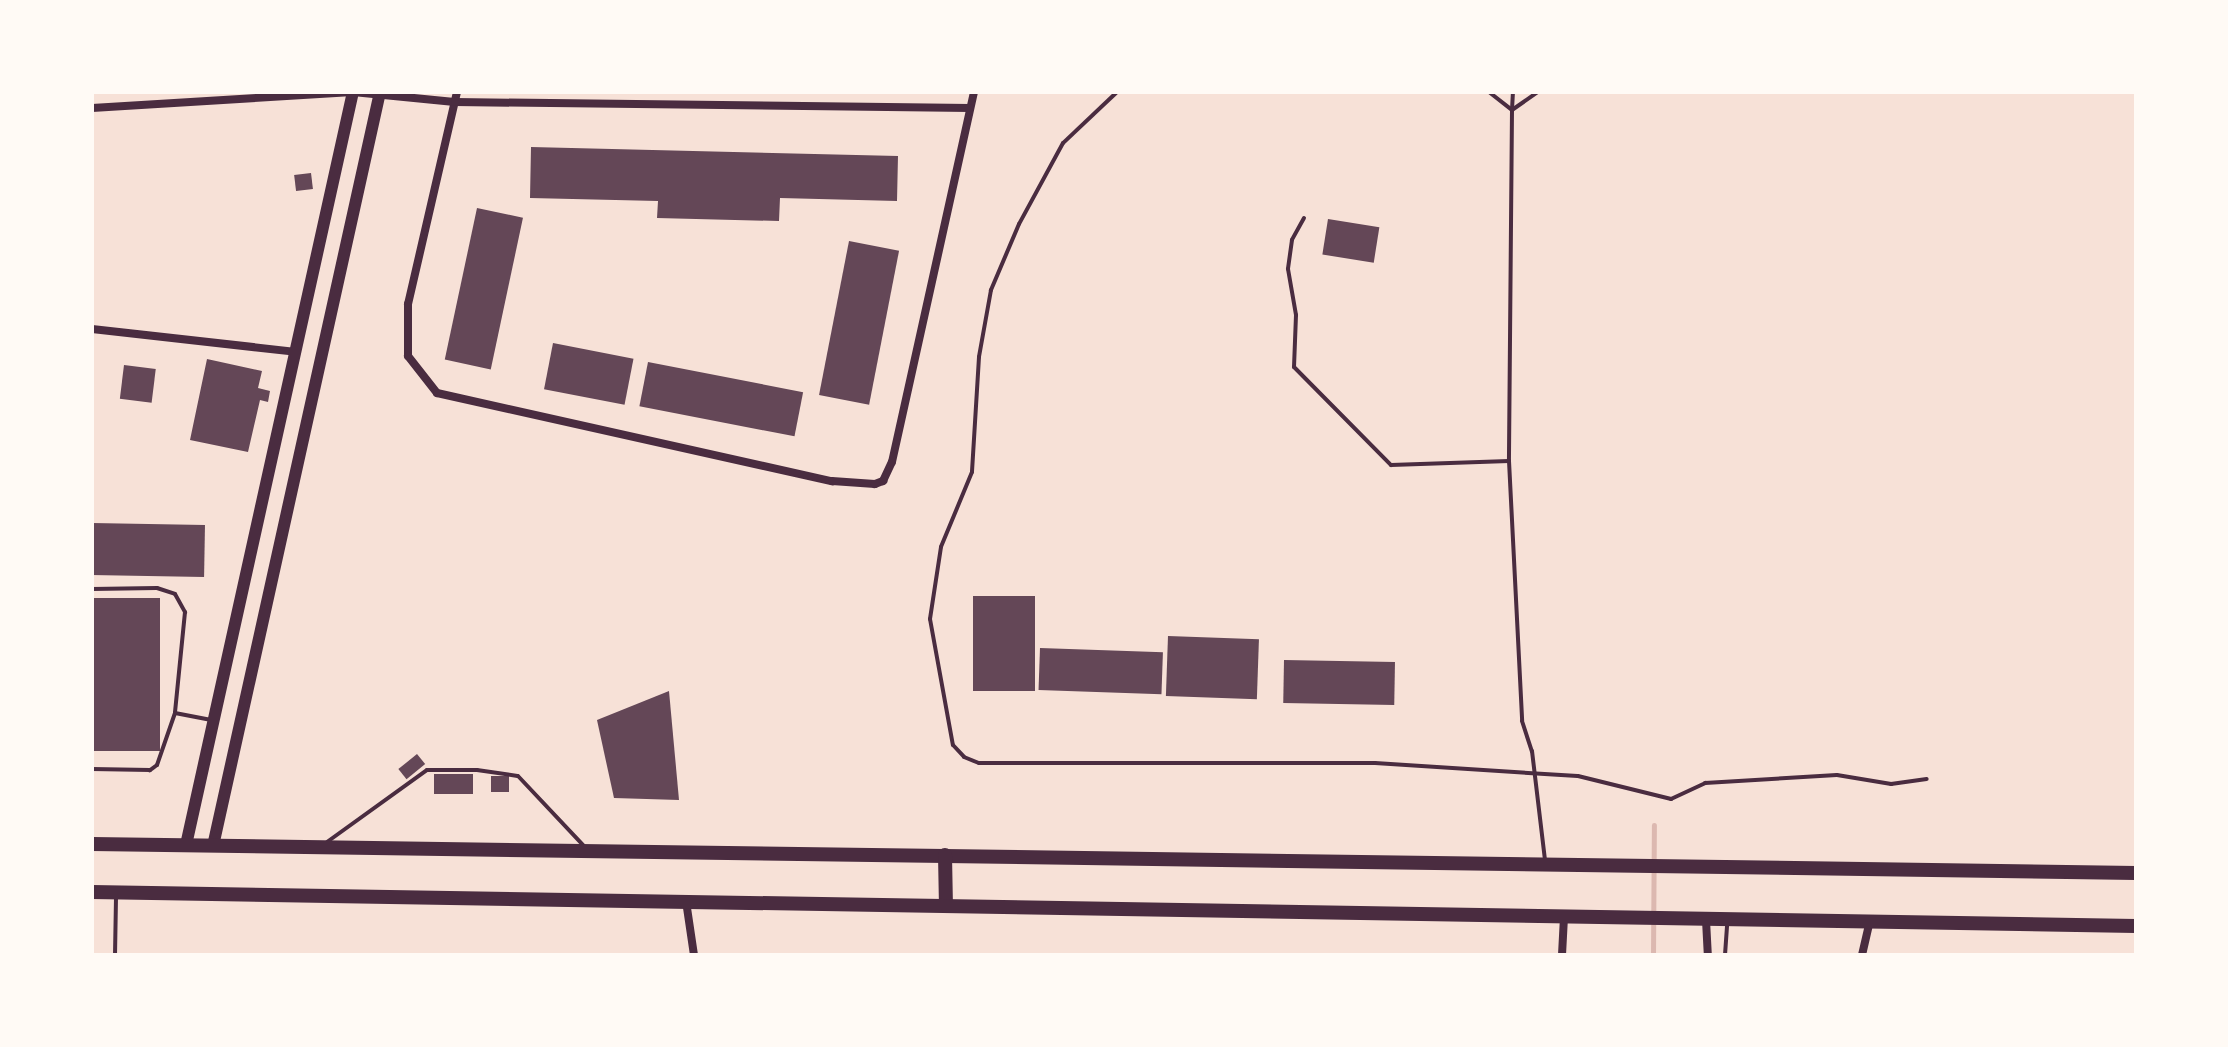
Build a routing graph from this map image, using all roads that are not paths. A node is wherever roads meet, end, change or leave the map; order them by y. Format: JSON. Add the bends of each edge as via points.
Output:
{"nodes":[{"id":1,"x":353,"y":92,"type":"edge"},
{"id":2,"x":457,"y":92,"type":"edge"},
{"id":3,"x":974,"y":92,"type":"edge"},
{"id":4,"x":1117,"y":92,"type":"edge"},
{"id":5,"x":1489,"y":92,"type":"edge"},
{"id":6,"x":1513,"y":92,"type":"edge"},
{"id":7,"x":1538,"y":92,"type":"edge"},
{"id":8,"x":380,"y":94,"type":"edge"},
{"id":9,"x":455,"y":102,"type":"junction"},
{"id":10,"x":92,"y":108,"type":"edge"},
{"id":11,"x":970,"y":108,"type":"junction"},
{"id":12,"x":1512,"y":110,"type":"junction"},
{"id":13,"x":1304,"y":218,"type":"dead end"},
{"id":14,"x":92,"y":329,"type":"edge"},
{"id":15,"x":296,"y":352,"type":"junction"},
{"id":16,"x":1509,"y":461,"type":"junction"},
{"id":17,"x":92,"y":589,"type":"edge"},
{"id":18,"x":175,"y":713,"type":"junction"},
{"id":19,"x":211,"y":720,"type":"junction"},
{"id":20,"x":92,"y":769,"type":"edge"},
{"id":21,"x":1533,"y":775,"type":"junction"},
{"id":22,"x":1927,"y":779,"type":"dead end"},
{"id":23,"x":92,"y":844,"type":"edge"},
{"id":24,"x":186,"y":845,"type":"junction"},
{"id":25,"x":213,"y":846,"type":"junction"},
{"id":26,"x":320,"y":847,"type":"junction"},
{"id":27,"x":588,"y":851,"type":"junction"},
{"id":28,"x":945,"y":855,"type":"junction"},
{"id":29,"x":1546,"y":864,"type":"junction"},
{"id":30,"x":2136,"y":873,"type":"edge"},
{"id":31,"x":92,"y":892,"type":"edge"},
{"id":32,"x":116,"y":892,"type":"junction"},
{"id":33,"x":686,"y":900,"type":"junction"},
{"id":34,"x":946,"y":906,"type":"junction"},
{"id":35,"x":1564,"y":916,"type":"junction"},
{"id":36,"x":1706,"y":920,"type":"junction"},
{"id":37,"x":1727,"y":921,"type":"junction"},
{"id":38,"x":1870,"y":921,"type":"junction"},
{"id":39,"x":2136,"y":926,"type":"edge"},
{"id":40,"x":115,"y":955,"type":"edge"},
{"id":41,"x":694,"y":955,"type":"edge"},
{"id":42,"x":1562,"y":955,"type":"edge"},
{"id":43,"x":1708,"y":955,"type":"edge"},
{"id":44,"x":1725,"y":955,"type":"edge"},
{"id":45,"x":1862,"y":955,"type":"edge"}],
"edges":[{"from":1,"to":8,"type":"street"},
{"from":1,"to":10,"type":"street"},
{"from":1,"to":15,"type":"main road"},
{"from":2,"to":9,"type":"street"},
{"from":3,"to":11,"type":"street"},
{"from":4,"to":21,"type":"lane","via":[[1063,143],[991,290],[979,357],[972,472],[941,547],[930,619],[953,745],[979,763],[1330,762]]},
{"from":5,"to":12,"type":"lane"},
{"from":6,"to":12,"type":"lane"},
{"from":7,"to":12,"type":"lane"},
{"from":8,"to":9,"type":"street"},
{"from":8,"to":25,"type":"main road"},
{"from":9,"to":11,"type":"street"},
{"from":9,"to":11,"type":"street","via":[[408,304],[408,356],[437,393],[832,481],[875,484],[883,481],[892,462]]},
{"from":12,"to":16,"type":"lane"},
{"from":13,"to":16,"type":"lane","via":[[1292,240],[1288,269],[1296,315],[1294,367],[1391,465]]},
{"from":14,"to":15,"type":"street"},
{"from":15,"to":19,"type":"main road"},
{"from":16,"to":21,"type":"lane","via":[[1522,721]]},
{"from":17,"to":18,"type":"lane","via":[[157,588],[175,594],[185,612]]},
{"from":18,"to":19,"type":"lane"},
{"from":18,"to":20,"type":"lane","via":[[157,765],[150,770]]},
{"from":19,"to":24,"type":"main road"},
{"from":21,"to":22,"type":"lane","via":[[1578,776],[1671,799],[1705,783],[1837,775],[1891,784]]},
{"from":21,"to":29,"type":"lane"},
{"from":23,"to":24,"type":"highway"},
{"from":24,"to":25,"type":"highway"},
{"from":25,"to":26,"type":"highway"},
{"from":26,"to":27,"type":"highway"},
{"from":26,"to":27,"type":"lane","via":[[427,770],[477,770],[518,776]]},
{"from":27,"to":28,"type":"highway"},
{"from":28,"to":29,"type":"highway"},
{"from":28,"to":34,"type":"highway"},
{"from":29,"to":30,"type":"highway"},
{"from":31,"to":32,"type":"highway"},
{"from":32,"to":33,"type":"highway"},
{"from":32,"to":40,"type":"lane"},
{"from":33,"to":34,"type":"highway"},
{"from":33,"to":41,"type":"street"},
{"from":34,"to":35,"type":"highway"},
{"from":35,"to":36,"type":"highway"},
{"from":35,"to":42,"type":"street"},
{"from":36,"to":37,"type":"highway"},
{"from":36,"to":43,"type":"street"},
{"from":37,"to":38,"type":"highway"},
{"from":37,"to":44,"type":"lane"},
{"from":38,"to":39,"type":"highway"},
{"from":38,"to":45,"type":"street"}]}
